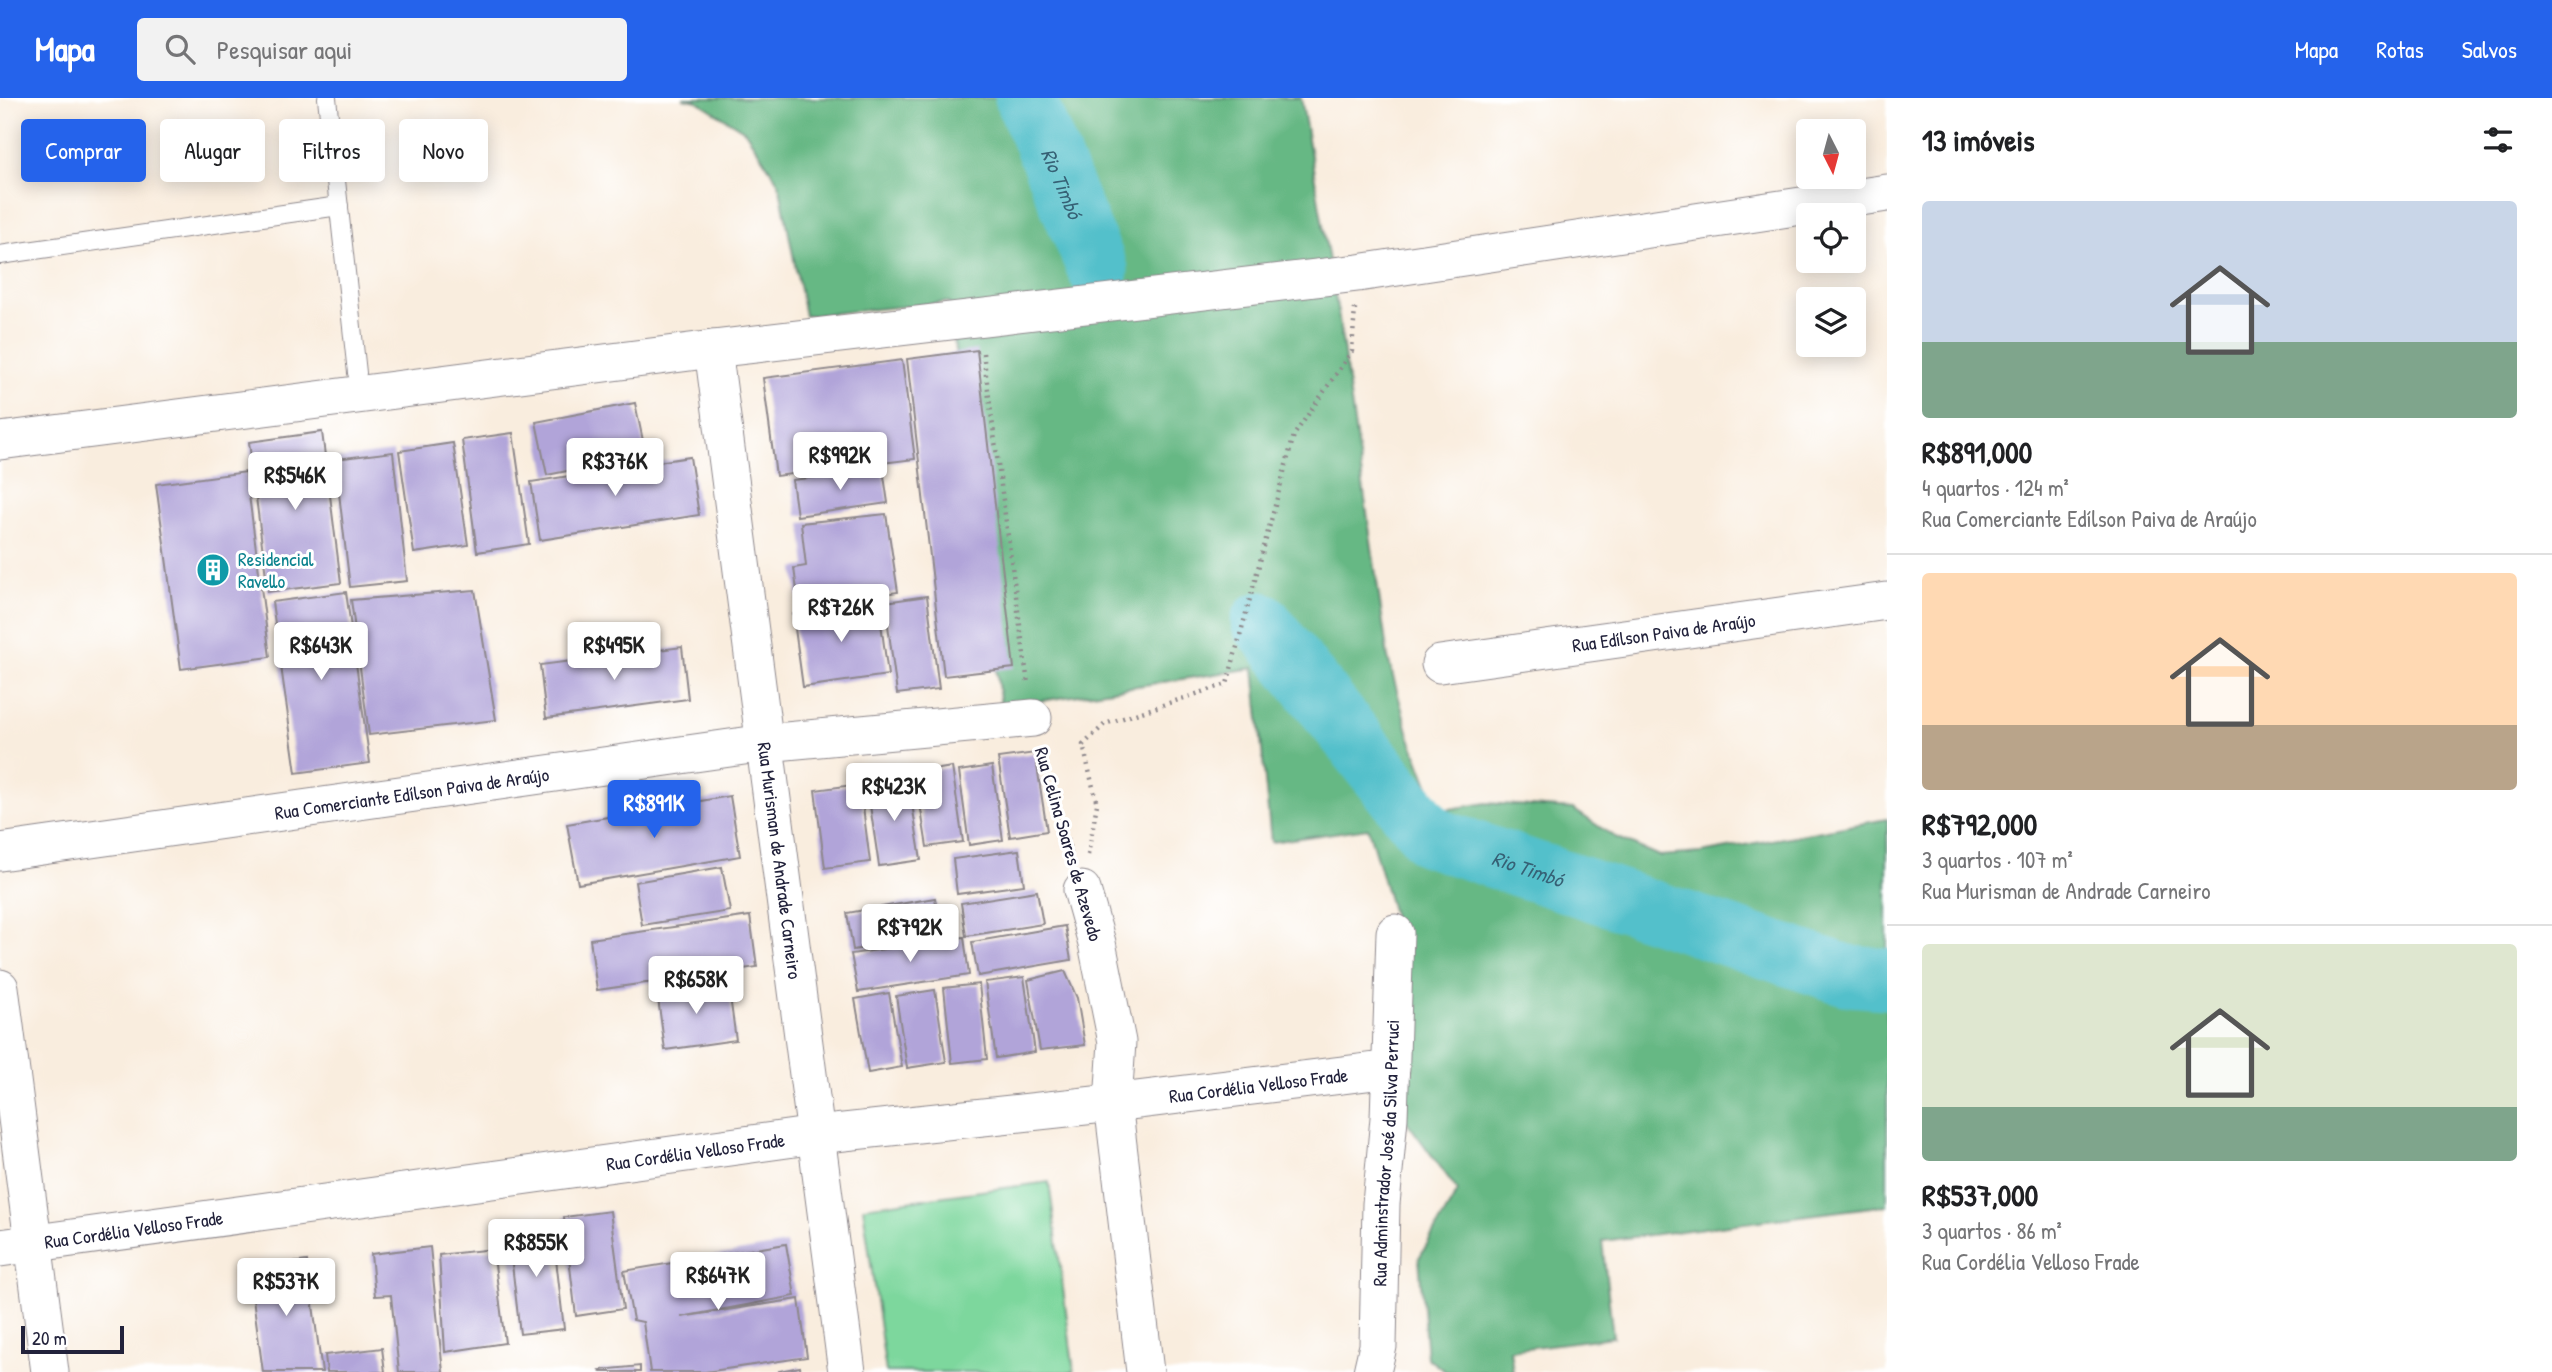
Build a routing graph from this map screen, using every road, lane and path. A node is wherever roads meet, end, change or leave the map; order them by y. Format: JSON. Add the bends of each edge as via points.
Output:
{"nodes":[{"id":1,"x":327,"y":98,"type":"edge"},
{"id":2,"x":1887,"y":193,"type":"edge"},
{"id":3,"x":339,"y":206,"type":"junction"},
{"id":4,"x":0,"y":255,"type":"edge"},
{"id":5,"x":1358,"y":273,"type":"junction"},
{"id":6,"x":978,"y":317,"type":"junction"},
{"id":7,"x":713,"y":349,"type":"junction"},
{"id":8,"x":358,"y":383,"type":"junction"},
{"id":9,"x":0,"y":441,"type":"edge"},
{"id":10,"x":1887,"y":601,"type":"edge"},
{"id":11,"x":1440,"y":664,"type":"dead end"},
{"id":12,"x":1033,"y":718,"type":"junction"},
{"id":13,"x":765,"y":743,"type":"junction"},
{"id":14,"x":0,"y":852,"type":"edge"},
{"id":15,"x":1082,"y":890,"type":"junction"},
{"id":16,"x":1395,"y":933,"type":"dead end"},
{"id":17,"x":0,"y":988,"type":"edge"},
{"id":18,"x":1391,"y":1069,"type":"junction"},
{"id":19,"x":1113,"y":1103,"type":"junction"},
{"id":20,"x":816,"y":1135,"type":"junction"},
{"id":21,"x":17,"y":1246,"type":"edge"},
{"id":22,"x":50,"y":1372,"type":"edge"},
{"id":23,"x":847,"y":1372,"type":"edge"},
{"id":24,"x":1145,"y":1372,"type":"edge"},
{"id":25,"x":1372,"y":1372,"type":"edge"}],
"edges":[{"from":1,"to":3,"type":"lane"},
{"from":2,"to":5,"type":"street"},
{"from":3,"to":4,"type":"lane"},
{"from":3,"to":8,"type":"lane"},
{"from":5,"to":6,"type":"street"},
{"from":5,"to":15,"type":"path","via":[[1352,351],[1294,435],[1227,684],[1105,724],[1083,745],[1097,804]]},
{"from":6,"to":7,"type":"street"},
{"from":6,"to":12,"type":"path","name":"Rua Celina Soares de Azevedo"},
{"from":7,"to":8,"type":"street"},
{"from":7,"to":13,"type":"street","name":"Rua Murisman de Andrade Carneiro"},
{"from":8,"to":9,"type":"street"},
{"from":10,"to":11,"type":"street","name":"Rua Edílson Paiva de Araújo"},
{"from":12,"to":13,"type":"street","name":"Rua Comerciante Edílson Paiva de Araújo"},
{"from":12,"to":15,"type":"path","name":"Rua Celina Soares de Azevedo"},
{"from":13,"to":14,"type":"street","name":"Rua Comerciante Edílson Paiva de Araújo"},
{"from":13,"to":20,"type":"street","name":"Rua Murisman de Andrade Carneiro"},
{"from":15,"to":19,"type":"street","name":"Rua Celina Soares de Azevedo","via":[[1117,1042]]},
{"from":16,"to":18,"type":"street","name":"Rua Adminstrador José da Silva Perruci"},
{"from":17,"to":21,"type":"street"},
{"from":18,"to":19,"type":"street","name":"Rua Cordélia Velloso Frade"},
{"from":18,"to":25,"type":"street","name":"Rua Adminstrador José da Silva Perruci","via":[[1381,1204],[1378,1346]]},
{"from":19,"to":20,"type":"street","name":"Rua Cordélia Velloso Frade"},
{"from":19,"to":24,"type":"street","name":"Rua Celina Soares de Azevedo"},
{"from":20,"to":21,"type":"street","name":"Rua Cordélia Velloso Frade"},
{"from":20,"to":23,"type":"street","name":"Rua Murisman de Andrade Carneiro"},
{"from":21,"to":22,"type":"street"}]}
